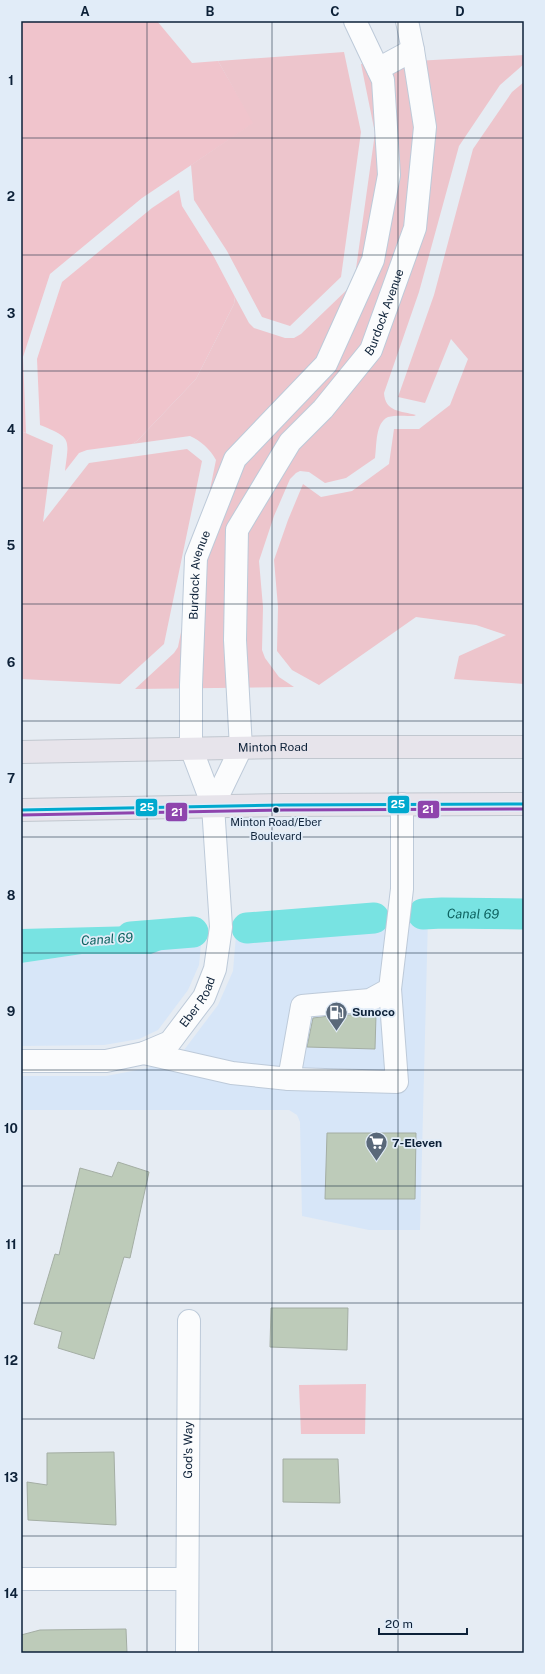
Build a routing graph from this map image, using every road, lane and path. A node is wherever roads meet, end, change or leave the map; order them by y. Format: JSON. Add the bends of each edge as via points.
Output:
{"nodes":[{"id":1,"x":355,"y":21,"type":"edge"},
{"id":2,"x":407,"y":21,"type":"edge"},
{"id":3,"x":413,"y":50,"type":"junction"},
{"id":4,"x":378,"y":69,"type":"junction"},
{"id":5,"x":381,"y":219,"type":"junction"},
{"id":6,"x":415,"y":228,"type":"junction"},
{"id":7,"x":271,"y":422,"type":"junction"},
{"id":8,"x":290,"y":442,"type":"junction"},
{"id":9,"x":524,"y":747,"type":"edge"},
{"id":10,"x":191,"y":748,"type":"junction"},
{"id":11,"x":241,"y":748,"type":"junction"},
{"id":12,"x":21,"y":752,"type":"edge"},
{"id":13,"x":402,"y":804,"type":"junction"},
{"id":14,"x":524,"y":804,"type":"edge"},
{"id":15,"x":213,"y":806,"type":"junction"},
{"id":16,"x":21,"y":810,"type":"edge"},
{"id":17,"x":390,"y":989,"type":"junction"},
{"id":18,"x":144,"y":1053,"type":"junction"},
{"id":19,"x":21,"y":1061,"type":"edge"},
{"id":20,"x":289,"y":1079,"type":"junction"},
{"id":21,"x":190,"y":1321,"type":"dead end"},
{"id":22,"x":21,"y":1579,"type":"edge"},
{"id":23,"x":188,"y":1579,"type":"junction"},
{"id":24,"x":187,"y":1653,"type":"edge"}],
"edges":[{"from":1,"to":4,"type":"street","name":"Burdock Avenue"},
{"from":2,"to":3,"type":"street","name":"Burdock Avenue"},
{"from":3,"to":4,"type":"street"},
{"from":3,"to":6,"type":"street","name":"Burdock Avenue","via":[[425,127]]},
{"from":4,"to":5,"type":"street","name":"Burdock Avenue","via":[[383,80],[389,175]]},
{"from":5,"to":6,"type":"street"},
{"from":5,"to":7,"type":"street","name":"Burdock Avenue","via":[[373,260],[326,364]]},
{"from":6,"to":8,"type":"street","name":"Burdock Avenue","via":[[371,350]]},
{"from":7,"to":8,"type":"street"},
{"from":7,"to":10,"type":"street","name":"Burdock Avenue","via":[[235,459],[196,558]]},
{"from":8,"to":11,"type":"street","name":"Burdock Avenue","via":[[237,530],[235,640]]},
{"from":9,"to":11,"type":"main road","name":"Minton Road"},
{"from":10,"to":11,"type":"main road","name":"Minton Road"},
{"from":10,"to":12,"type":"main road","name":"Minton Road"},
{"from":10,"to":15,"type":"street","name":"Eber Road"},
{"from":11,"to":15,"type":"street","name":"Eber Road"},
{"from":13,"to":14,"type":"main road"},
{"from":13,"to":15,"type":"main road"},
{"from":13,"to":17,"type":"street","via":[[402,890]]},
{"from":15,"to":16,"type":"main road"},
{"from":15,"to":18,"type":"street","name":"Eber Road","via":[[221,927],[215,969],[204,997],[170,1042]]},
{"from":17,"to":20,"type":"street","via":[[370,1000],[302,1006]]},
{"from":17,"to":20,"type":"street","via":[[397,1082]]},
{"from":18,"to":19,"type":"street","name":"Eber Road","via":[[106,1060]]},
{"from":18,"to":20,"type":"street","via":[[232,1073]]},
{"from":21,"to":23,"type":"street","name":"God's Way"},
{"from":22,"to":23,"type":"street"},
{"from":23,"to":24,"type":"street","name":"God's Way"}]}
